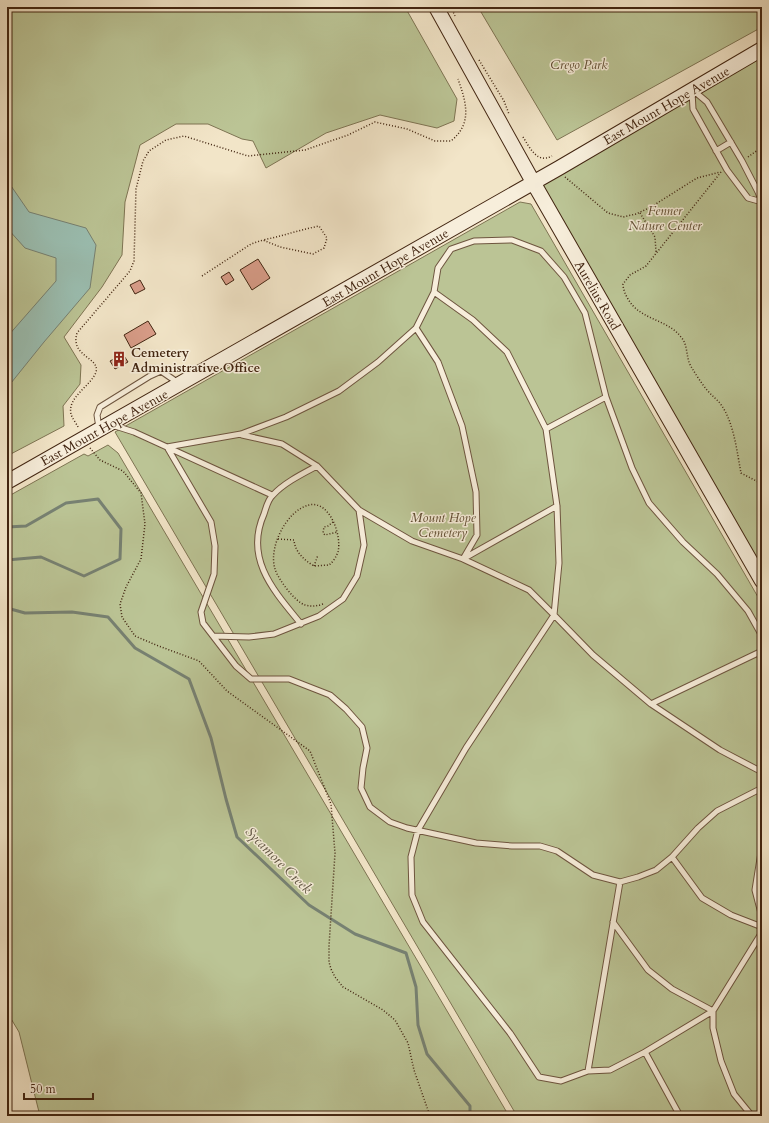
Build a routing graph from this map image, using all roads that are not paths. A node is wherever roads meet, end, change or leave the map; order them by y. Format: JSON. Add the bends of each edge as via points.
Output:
{"nodes":[{"id":1,"x":436,"y":7,"type":"edge"},
{"id":2,"x":762,"y":49,"type":"edge"},
{"id":3,"x":691,"y":89,"type":"junction"},
{"id":4,"x":731,"y":142,"type":"junction"},
{"id":5,"x":716,"y":151,"type":"junction"},
{"id":6,"x":533,"y":182,"type":"junction"},
{"id":7,"x":762,"y":202,"type":"edge"},
{"id":8,"x":434,"y":292,"type":"junction"},
{"id":9,"x":416,"y":328,"type":"junction"},
{"id":10,"x":180,"y":384,"type":"junction"},
{"id":11,"x":606,"y":396,"type":"junction"},
{"id":12,"x":105,"y":427,"type":"junction"},
{"id":13,"x":546,"y":429,"type":"junction"},
{"id":14,"x":241,"y":434,"type":"junction"},
{"id":15,"x":167,"y":447,"type":"junction"},
{"id":16,"x":317,"y":466,"type":"junction"},
{"id":17,"x":7,"y":482,"type":"edge"},
{"id":18,"x":272,"y":496,"type":"junction"},
{"id":19,"x":557,"y":506,"type":"junction"},
{"id":20,"x":359,"y":510,"type":"junction"},
{"id":21,"x":464,"y":559,"type":"junction"},
{"id":22,"x":762,"y":581,"type":"edge"},
{"id":23,"x":554,"y":615,"type":"junction"},
{"id":24,"x":301,"y":624,"type":"junction"},
{"id":25,"x":213,"y":636,"type":"junction"},
{"id":26,"x":762,"y":636,"type":"edge"},
{"id":27,"x":762,"y":651,"type":"edge"},
{"id":28,"x":651,"y":704,"type":"junction"},
{"id":29,"x":762,"y":772,"type":"edge"},
{"id":30,"x":762,"y":788,"type":"edge"},
{"id":31,"x":418,"y":830,"type":"junction"},
{"id":32,"x":762,"y":846,"type":"edge"},
{"id":33,"x":672,"y":857,"type":"junction"},
{"id":34,"x":620,"y":882,"type":"junction"},
{"id":35,"x":762,"y":917,"type":"edge"},
{"id":36,"x":613,"y":922,"type":"junction"},
{"id":37,"x":762,"y":927,"type":"edge"},
{"id":38,"x":762,"y":932,"type":"edge"},
{"id":39,"x":713,"y":1011,"type":"junction"},
{"id":40,"x":645,"y":1052,"type":"junction"},
{"id":41,"x":588,"y":1071,"type":"junction"},
{"id":42,"x":680,"y":1116,"type":"edge"},
{"id":43,"x":752,"y":1116,"type":"edge"}],
"edges":[{"from":1,"to":6,"type":"street","name":"Aurelius Road"},
{"from":2,"to":3,"type":"street","name":"East Mount Hope Avenue"},
{"from":3,"to":4,"type":"lane","via":[[708,102]]},
{"from":3,"to":5,"type":"lane","via":[[694,109]]},
{"from":3,"to":6,"type":"street","name":"East Mount Hope Avenue"},
{"from":4,"to":5,"type":"lane"},
{"from":4,"to":7,"type":"lane"},
{"from":5,"to":7,"type":"lane","via":[[724,171],[748,198]]},
{"from":6,"to":10,"type":"street","name":"East Mount Hope Avenue"},
{"from":6,"to":22,"type":"street","name":"Aurelius Road"},
{"from":8,"to":9,"type":"lane"},
{"from":8,"to":11,"type":"lane","via":[[438,268],[451,249],[474,241],[512,240],[541,251],[564,276],[585,313]]},
{"from":8,"to":13,"type":"lane","via":[[473,320],[508,352]]},
{"from":9,"to":14,"type":"lane","via":[[378,362],[339,390],[286,417]]},
{"from":9,"to":21,"type":"lane","via":[[438,362],[462,426],[476,492],[477,535]]},
{"from":10,"to":12,"type":"street","name":"East Mount Hope Avenue"},
{"from":10,"to":12,"type":"lane","via":[[161,371],[150,376],[100,407],[97,415]]},
{"from":11,"to":13,"type":"lane"},
{"from":11,"to":26,"type":"lane","via":[[632,468],[649,503],[748,610]]},
{"from":12,"to":15,"type":"lane","via":[[134,432]]},
{"from":12,"to":17,"type":"street","name":"East Mount Hope Avenue"},
{"from":13,"to":19,"type":"lane"},
{"from":14,"to":15,"type":"lane"},
{"from":14,"to":16,"type":"lane","via":[[282,444]]},
{"from":15,"to":18,"type":"lane"},
{"from":15,"to":25,"type":"lane","via":[[212,522],[215,546],[214,574],[202,612],[203,623]]},
{"from":16,"to":18,"type":"lane","via":[[296,477]]},
{"from":16,"to":20,"type":"lane"},
{"from":18,"to":24,"type":"lane","via":[[262,519],[256,544],[261,565],[271,587]]},
{"from":19,"to":21,"type":"lane"},
{"from":19,"to":23,"type":"lane","via":[[559,563]]},
{"from":20,"to":21,"type":"lane","via":[[412,541]]},
{"from":20,"to":24,"type":"lane","via":[[364,545],[356,576],[342,598],[320,616]]},
{"from":21,"to":23,"type":"lane","via":[[529,590]]},
{"from":23,"to":28,"type":"lane","via":[[593,655]]},
{"from":23,"to":31,"type":"lane","via":[[466,748]]},
{"from":24,"to":25,"type":"lane","via":[[274,634],[249,637]]},
{"from":25,"to":31,"type":"lane","via":[[236,666],[251,679],[289,679],[330,695],[346,709],[362,726],[367,748],[362,788],[370,807],[390,822]]},
{"from":27,"to":28,"type":"lane"},
{"from":28,"to":29,"type":"lane","via":[[720,750]]},
{"from":30,"to":33,"type":"lane","via":[[717,811]]},
{"from":31,"to":34,"type":"lane","via":[[476,842],[540,846],[557,851],[593,875]]},
{"from":31,"to":41,"type":"lane","via":[[411,857],[412,895],[422,922],[510,1033],[539,1077],[561,1081]]},
{"from":32,"to":35,"type":"lane","via":[[755,890]]},
{"from":33,"to":34,"type":"lane","via":[[656,870]]},
{"from":33,"to":37,"type":"lane","via":[[702,898],[731,916]]},
{"from":34,"to":36,"type":"lane"},
{"from":36,"to":39,"type":"lane","via":[[648,970],[672,989]]},
{"from":36,"to":41,"type":"lane"},
{"from":38,"to":39,"type":"lane"},
{"from":39,"to":40,"type":"lane"},
{"from":39,"to":43,"type":"lane","via":[[712,1028],[721,1060],[734,1094]]},
{"from":40,"to":41,"type":"lane","via":[[610,1070]]},
{"from":40,"to":42,"type":"lane"}]}
